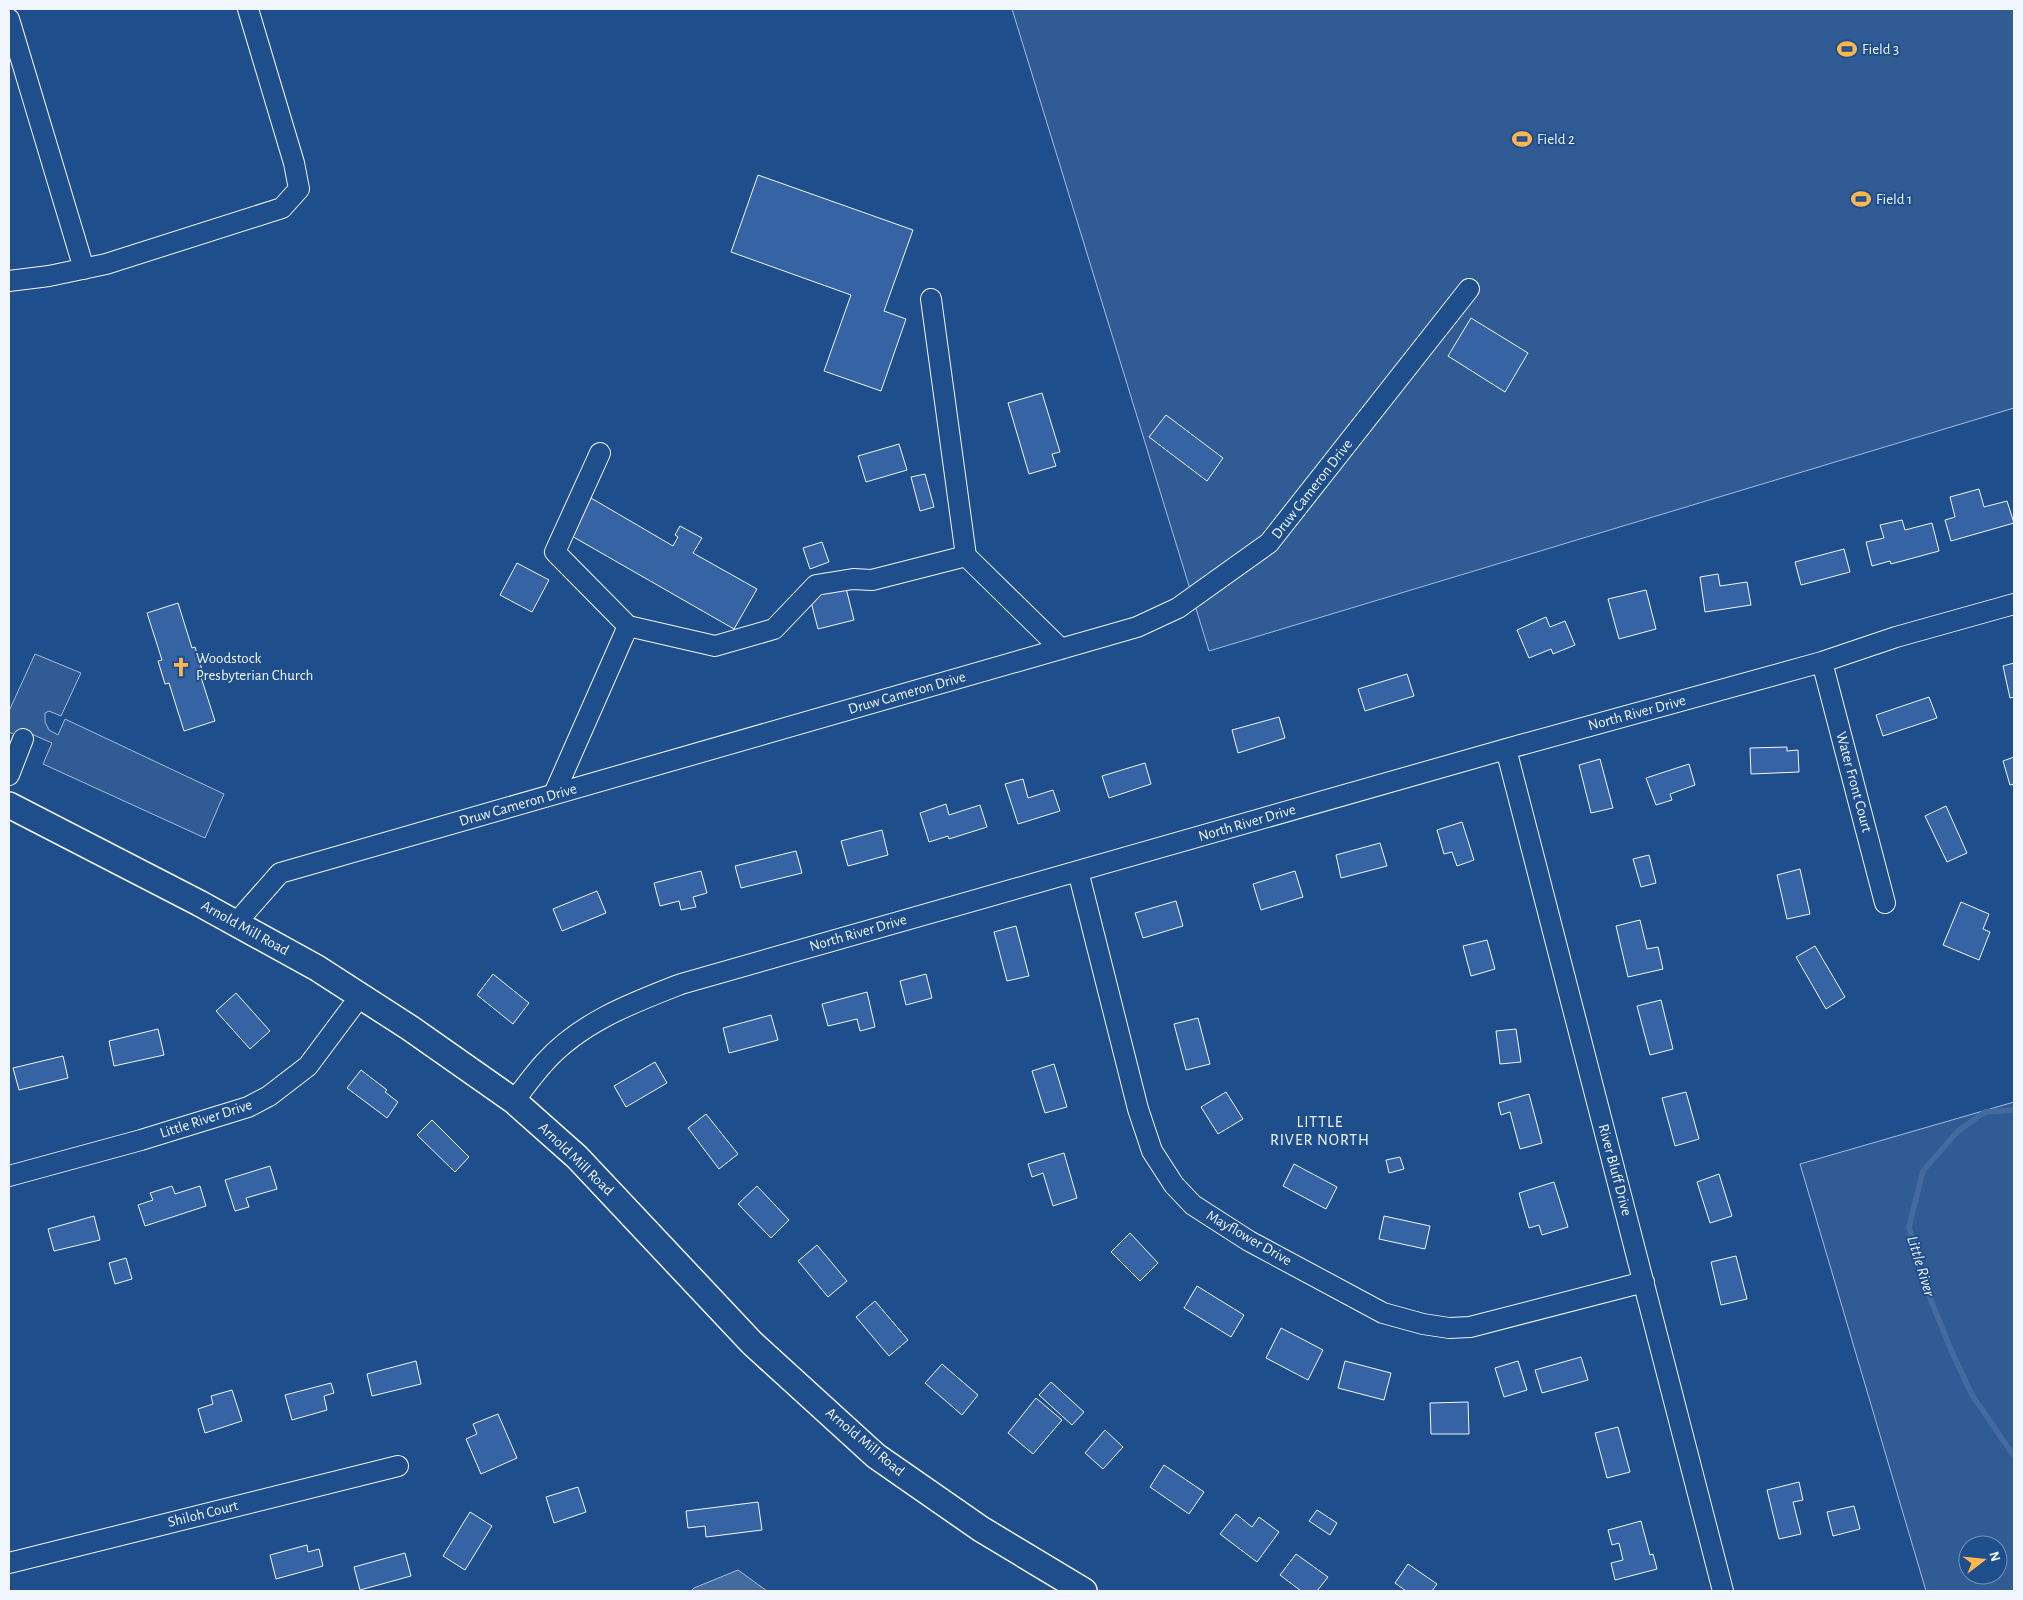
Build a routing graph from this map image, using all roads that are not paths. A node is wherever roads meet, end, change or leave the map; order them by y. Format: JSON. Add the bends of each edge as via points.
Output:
{"nodes":[{"id":1,"x":248,"y":9,"type":"edge"},
{"id":2,"x":9,"y":19,"type":"edge"},
{"id":3,"x":84,"y":269,"type":"junction"},
{"id":4,"x":9,"y":281,"type":"edge"},
{"id":5,"x":1469,"y":289,"type":"dead end"},
{"id":6,"x":931,"y":299,"type":"dead end"},
{"id":7,"x":600,"y":453,"type":"dead end"},
{"id":8,"x":966,"y":556,"type":"junction"},
{"id":9,"x":2014,"y":604,"type":"edge"},
{"id":10,"x":628,"y":626,"type":"junction"},
{"id":11,"x":1061,"y":649,"type":"junction"},
{"id":12,"x":1822,"y":662,"type":"junction"},
{"id":13,"x":23,"y":739,"type":"dead end"},
{"id":14,"x":1506,"y":749,"type":"junction"},
{"id":15,"x":9,"y":775,"type":"edge"},
{"id":16,"x":554,"y":794,"type":"junction"},
{"id":17,"x":9,"y":805,"type":"edge"},
{"id":18,"x":1078,"y":871,"type":"junction"},
{"id":19,"x":1885,"y":903,"type":"dead end"},
{"id":20,"x":236,"y":923,"type":"junction"},
{"id":21,"x":361,"y":995,"type":"junction"},
{"id":22,"x":514,"y":1101,"type":"junction"},
{"id":23,"x":9,"y":1176,"type":"edge"},
{"id":24,"x":1644,"y":1282,"type":"junction"},
{"id":25,"x":398,"y":1466,"type":"dead end"},
{"id":26,"x":9,"y":1563,"type":"edge"},
{"id":27,"x":1084,"y":1591,"type":"edge"},
{"id":28,"x":1723,"y":1591,"type":"edge"}],
"edges":[{"from":1,"to":3,"type":"street","via":[[299,189],[282,208]]},
{"from":2,"to":3,"type":"street"},
{"from":3,"to":4,"type":"street"},
{"from":5,"to":11,"type":"street","name":"Druw Cameron Drive","via":[[1269,544],[1178,608],[1137,627]]},
{"from":6,"to":8,"type":"street"},
{"from":7,"to":10,"type":"street","via":[[555,552]]},
{"from":8,"to":10,"type":"street","via":[[872,580],[853,578],[816,585],[774,629],[715,646]]},
{"from":8,"to":11,"type":"street"},
{"from":9,"to":12,"type":"street","name":"North River Drive"},
{"from":10,"to":16,"type":"street"},
{"from":11,"to":16,"type":"street","name":"Druw Cameron Drive"},
{"from":12,"to":14,"type":"street","name":"North River Drive"},
{"from":12,"to":19,"type":"street","name":"Water Front Court"},
{"from":13,"to":15,"type":"street"},
{"from":14,"to":18,"type":"street","name":"North River Drive"},
{"from":14,"to":24,"type":"street","name":"River Bluff Drive"},
{"from":16,"to":20,"type":"street","name":"Druw Cameron Drive","via":[[280,873]]},
{"from":17,"to":20,"type":"main road","name":"Arnold Mill Road"},
{"from":18,"to":22,"type":"street","name":"North River Drive","via":[[680,984],[630,1004],[571,1038],[545,1061]]},
{"from":18,"to":24,"type":"street","name":"Mayflower Drive","via":[[1138,1109],[1152,1151],[1174,1185],[1193,1205],[1249,1241],[1383,1313],[1423,1324],[1470,1327]]},
{"from":20,"to":21,"type":"main road","name":"Arnold Mill Road"},
{"from":21,"to":22,"type":"main road","name":"Arnold Mill Road"},
{"from":21,"to":23,"type":"street","name":"Little River Drive","via":[[308,1066],[269,1096],[248,1107]]},
{"from":22,"to":27,"type":"main road","name":"Arnold Mill Road","via":[[577,1157],[752,1343],[876,1456],[980,1529]]},
{"from":24,"to":28,"type":"street","name":"River Bluff Drive"},
{"from":25,"to":26,"type":"street","name":"Shiloh Court"}]}
